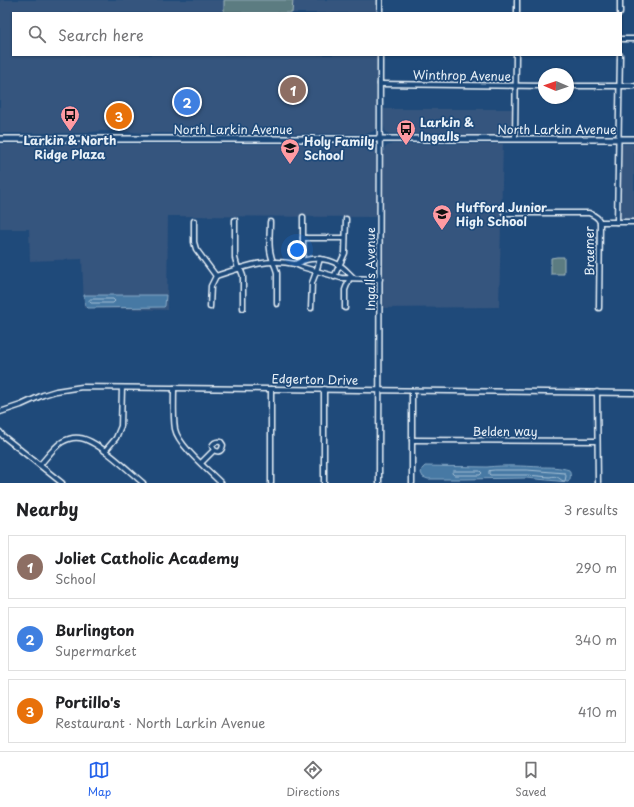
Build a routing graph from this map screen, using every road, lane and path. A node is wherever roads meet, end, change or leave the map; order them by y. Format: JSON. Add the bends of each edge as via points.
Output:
{"nodes":[{"id":1,"x":380,"y":0,"type":"edge"},
{"id":2,"x":517,"y":0,"type":"edge"},
{"id":3,"x":620,"y":0,"type":"edge"},
{"id":4,"x":380,"y":12,"type":"edge"},
{"id":5,"x":517,"y":12,"type":"edge"},
{"id":6,"x":620,"y":12,"type":"edge"},
{"id":7,"x":622,"y":39,"type":"edge"},
{"id":8,"x":634,"y":39,"type":"edge"},
{"id":9,"x":380,"y":56,"type":"edge"},
{"id":10,"x":516,"y":56,"type":"edge"},
{"id":11,"x":620,"y":56,"type":"edge"},
{"id":12,"x":380,"y":84,"type":"junction"},
{"id":13,"x":516,"y":85,"type":"junction"},
{"id":14,"x":538,"y":86,"type":"edge"},
{"id":15,"x":574,"y":86,"type":"edge"},
{"id":16,"x":619,"y":86,"type":"junction"},
{"id":17,"x":634,"y":86,"type":"edge"},
{"id":18,"x":0,"y":139,"type":"edge"},
{"id":19,"x":380,"y":139,"type":"junction"},
{"id":20,"x":516,"y":139,"type":"junction"},
{"id":21,"x":618,"y":139,"type":"junction"},
{"id":22,"x":634,"y":139,"type":"edge"},
{"id":23,"x":504,"y":213,"type":"dead end"},
{"id":24,"x":303,"y":217,"type":"dead end"},
{"id":25,"x":346,"y":219,"type":"dead end"},
{"id":26,"x":235,"y":220,"type":"dead end"},
{"id":27,"x":194,"y":221,"type":"dead end"},
{"id":28,"x":270,"y":222,"type":"dead end"},
{"id":29,"x":600,"y":222,"type":"junction"},
{"id":30,"x":617,"y":222,"type":"junction"},
{"id":31,"x":634,"y":222,"type":"edge"},
{"id":32,"x":303,"y":238,"type":"junction"},
{"id":33,"x":345,"y":238,"type":"junction"},
{"id":34,"x":320,"y":259,"type":"junction"},
{"id":35,"x":301,"y":261,"type":"junction"},
{"id":36,"x":273,"y":262,"type":"junction"},
{"id":37,"x":298,"y":265,"type":"junction"},
{"id":38,"x":340,"y":266,"type":"junction"},
{"id":39,"x":239,"y":268,"type":"junction"},
{"id":40,"x":316,"y":271,"type":"junction"},
{"id":41,"x":216,"y":276,"type":"junction"},
{"id":42,"x":334,"y":277,"type":"junction"},
{"id":43,"x":351,"y":278,"type":"junction"},
{"id":44,"x":380,"y":279,"type":"junction"},
{"id":45,"x":277,"y":304,"type":"dead end"},
{"id":46,"x":210,"y":307,"type":"dead end"},
{"id":47,"x":243,"y":308,"type":"dead end"},
{"id":48,"x":311,"y":308,"type":"dead end"},
{"id":49,"x":345,"y":308,"type":"dead end"},
{"id":50,"x":599,"y":308,"type":"dead end"},
{"id":51,"x":122,"y":388,"type":"junction"},
{"id":52,"x":174,"y":388,"type":"junction"},
{"id":53,"x":271,"y":389,"type":"junction"},
{"id":54,"x":324,"y":389,"type":"junction"},
{"id":55,"x":379,"y":390,"type":"junction"},
{"id":56,"x":412,"y":391,"type":"junction"},
{"id":57,"x":597,"y":392,"type":"junction"},
{"id":58,"x":634,"y":392,"type":"edge"},
{"id":59,"x":0,"y":412,"type":"edge"},
{"id":60,"x":0,"y":432,"type":"edge"},
{"id":61,"x":412,"y":440,"type":"junction"},
{"id":62,"x":598,"y":441,"type":"junction"},
{"id":63,"x":214,"y":450,"type":"dead end"},
{"id":64,"x":105,"y":451,"type":"junction"},
{"id":65,"x":201,"y":463,"type":"junction"},
{"id":66,"x":40,"y":465,"type":"junction"},
{"id":67,"x":62,"y":483,"type":"edge"},
{"id":68,"x":143,"y":483,"type":"edge"},
{"id":69,"x":221,"y":483,"type":"edge"},
{"id":70,"x":271,"y":483,"type":"edge"},
{"id":71,"x":324,"y":483,"type":"edge"},
{"id":72,"x":379,"y":483,"type":"edge"},
{"id":73,"x":412,"y":483,"type":"edge"},
{"id":74,"x":598,"y":483,"type":"edge"}],
"edges":[{"from":1,"to":4,"type":"street"},
{"from":2,"to":5,"type":"street"},
{"from":3,"to":6,"type":"street"},
{"from":7,"to":8,"type":"street"},
{"from":9,"to":12,"type":"street","name":"Ingalls Avenue"},
{"from":10,"to":13,"type":"street"},
{"from":11,"to":16,"type":"street"},
{"from":12,"to":13,"type":"street","name":"Winthrop Avenue"},
{"from":12,"to":19,"type":"street","name":"Ingalls Avenue"},
{"from":13,"to":14,"type":"street","name":"Winthrop Avenue"},
{"from":13,"to":20,"type":"street"},
{"from":15,"to":16,"type":"street"},
{"from":16,"to":17,"type":"street"},
{"from":16,"to":21,"type":"street"},
{"from":18,"to":19,"type":"main road","name":"North Larkin Avenue"},
{"from":19,"to":20,"type":"main road","name":"North Larkin Avenue"},
{"from":19,"to":44,"type":"street","name":"Ingalls Avenue"},
{"from":20,"to":21,"type":"main road","name":"North Larkin Avenue"},
{"from":21,"to":22,"type":"main road","name":"North Larkin Avenue"},
{"from":21,"to":30,"type":"street"},
{"from":23,"to":29,"type":"street","name":"Braemer","via":[[589,213]]},
{"from":24,"to":32,"type":"street"},
{"from":25,"to":33,"type":"street"},
{"from":26,"to":39,"type":"street","via":[[235,258]]},
{"from":27,"to":41,"type":"street","via":[[196,249]]},
{"from":28,"to":36,"type":"street","via":[[270,252]]},
{"from":29,"to":30,"type":"street"},
{"from":29,"to":50,"type":"street","name":"Braemer"},
{"from":30,"to":31,"type":"street"},
{"from":32,"to":33,"type":"street"},
{"from":32,"to":35,"type":"street"},
{"from":33,"to":38,"type":"street","via":[[345,253]]},
{"from":34,"to":35,"type":"street"},
{"from":34,"to":38,"type":"street"},
{"from":34,"to":40,"type":"street"},
{"from":35,"to":37,"type":"street"},
{"from":36,"to":37,"type":"street"},
{"from":36,"to":39,"type":"street"},
{"from":36,"to":45,"type":"street","via":[[277,273]]},
{"from":37,"to":40,"type":"street"},
{"from":38,"to":42,"type":"street"},
{"from":38,"to":43,"type":"street"},
{"from":39,"to":41,"type":"street"},
{"from":39,"to":47,"type":"street","via":[[243,276]]},
{"from":40,"to":42,"type":"street"},
{"from":40,"to":48,"type":"street","via":[[312,283]]},
{"from":41,"to":46,"type":"street","via":[[210,286]]},
{"from":42,"to":43,"type":"street"},
{"from":43,"to":44,"type":"street"},
{"from":43,"to":49,"type":"street","via":[[345,290]]},
{"from":44,"to":55,"type":"street","name":"Ingalls Avenue"},
{"from":51,"to":52,"type":"street","name":"Edgerton Drive"},
{"from":51,"to":59,"type":"street","name":"Edgerton Drive","via":[[69,388]]},
{"from":51,"to":64,"type":"street","via":[[121,426],[116,438]]},
{"from":52,"to":53,"type":"street","name":"Edgerton Drive"},
{"from":52,"to":65,"type":"street","via":[[177,437]]},
{"from":53,"to":54,"type":"street","name":"Edgerton Drive"},
{"from":53,"to":70,"type":"street"},
{"from":54,"to":55,"type":"street","name":"Edgerton Drive"},
{"from":54,"to":71,"type":"street"},
{"from":55,"to":56,"type":"street","name":"Edgerton Drive"},
{"from":55,"to":72,"type":"street","name":"Ingalls Avenue"},
{"from":56,"to":57,"type":"street","name":"Edgerton Drive"},
{"from":56,"to":61,"type":"street"},
{"from":57,"to":58,"type":"street","name":"Edgerton Drive"},
{"from":57,"to":62,"type":"street"},
{"from":60,"to":66,"type":"street"},
{"from":61,"to":62,"type":"street","name":"Belden way"},
{"from":61,"to":73,"type":"street"},
{"from":62,"to":74,"type":"street"},
{"from":63,"to":65,"type":"street"},
{"from":64,"to":66,"type":"street","via":[[90,441],[71,438],[60,443]]},
{"from":64,"to":68,"type":"street"},
{"from":65,"to":69,"type":"street"},
{"from":66,"to":67,"type":"street"}]}
